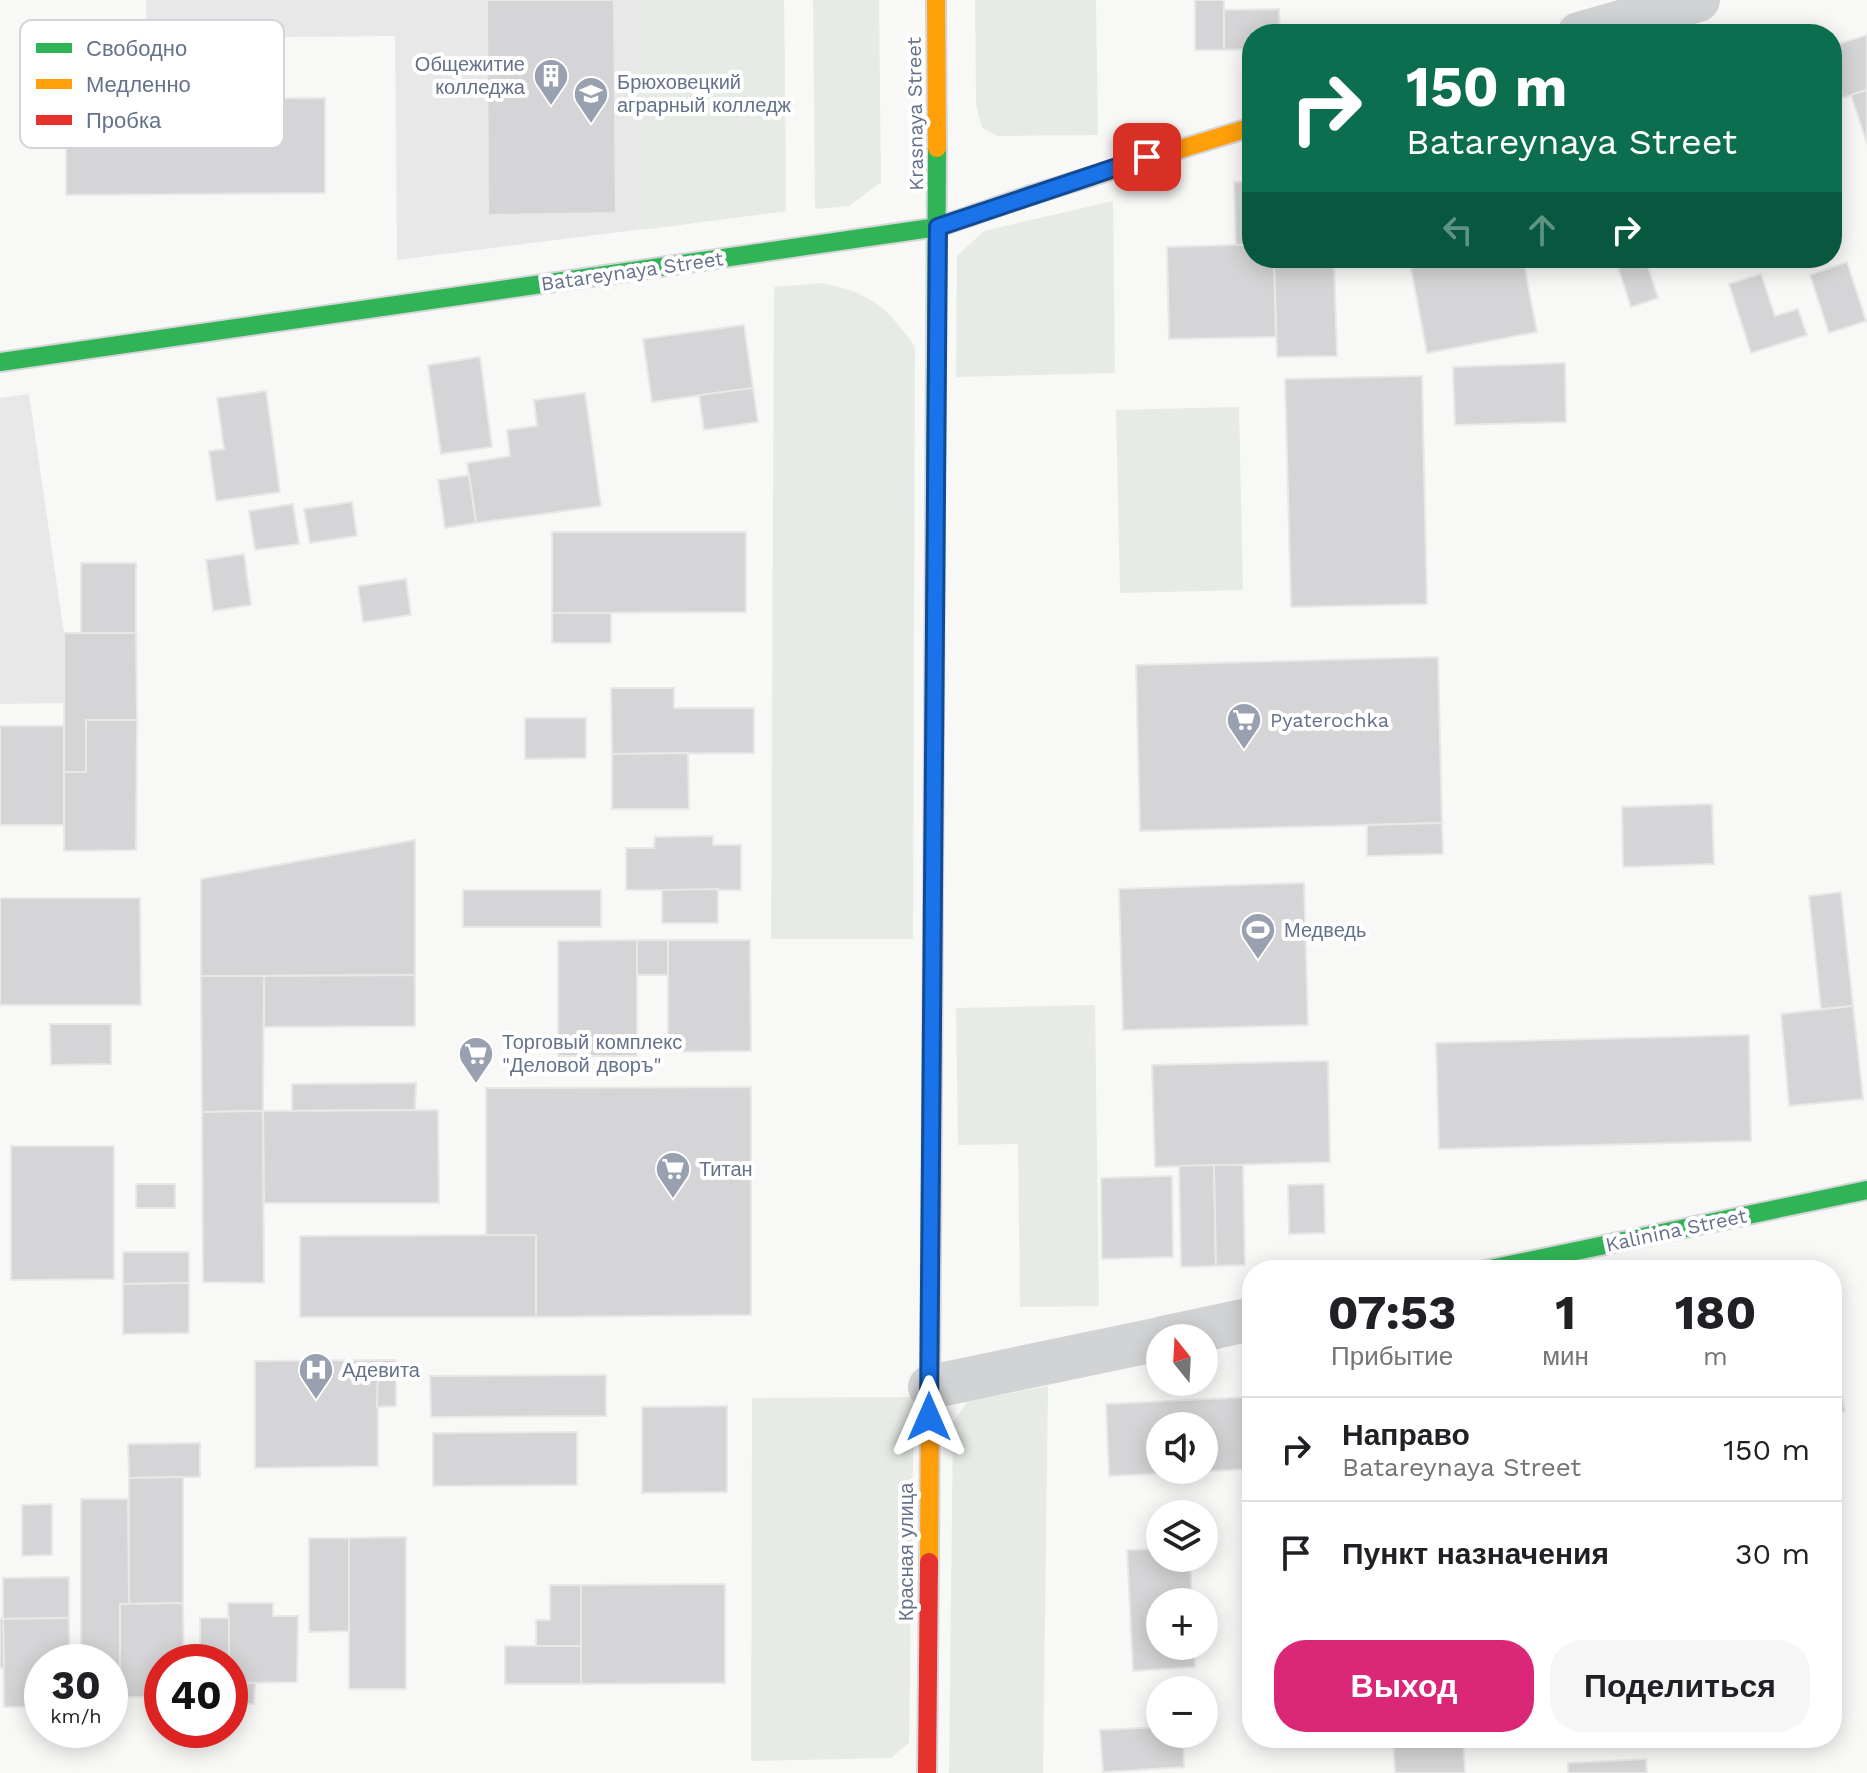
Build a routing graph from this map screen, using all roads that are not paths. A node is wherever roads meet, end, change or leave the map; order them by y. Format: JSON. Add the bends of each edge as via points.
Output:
{"nodes":[{"id":1,"x":936,"y":0,"type":"edge"},
{"id":2,"x":1698,"y":0,"type":"edge"},
{"id":3,"x":1614,"y":24,"type":"edge"},
{"id":4,"x":1242,"y":130,"type":"edge"},
{"id":5,"x":938,"y":227,"type":"junction"},
{"id":6,"x":0,"y":362,"type":"edge"},
{"id":7,"x":1867,"y":1190,"type":"edge"},
{"id":8,"x":1533,"y":1260,"type":"edge"},
{"id":9,"x":1242,"y":1321,"type":"edge"},
{"id":10,"x":1218,"y":1326,"type":"edge"},
{"id":11,"x":1146,"y":1341,"type":"edge"},
{"id":12,"x":930,"y":1387,"type":"junction"},
{"id":13,"x":927,"y":1773,"type":"edge"}],
"edges":[{"from":1,"to":5,"type":"street","name":"Krasnaya Street"},
{"from":2,"to":3,"type":"street"},
{"from":4,"to":5,"type":"street","name":"Batareynaya Street"},
{"from":5,"to":6,"type":"street","name":"Batareynaya Street"},
{"from":5,"to":12,"type":"street","name":"Красная улица"},
{"from":7,"to":8,"type":"street","name":"Kalinina Street"},
{"from":9,"to":10,"type":"street"},
{"from":11,"to":12,"type":"street"},
{"from":12,"to":13,"type":"street","name":"Красная улица"}]}
